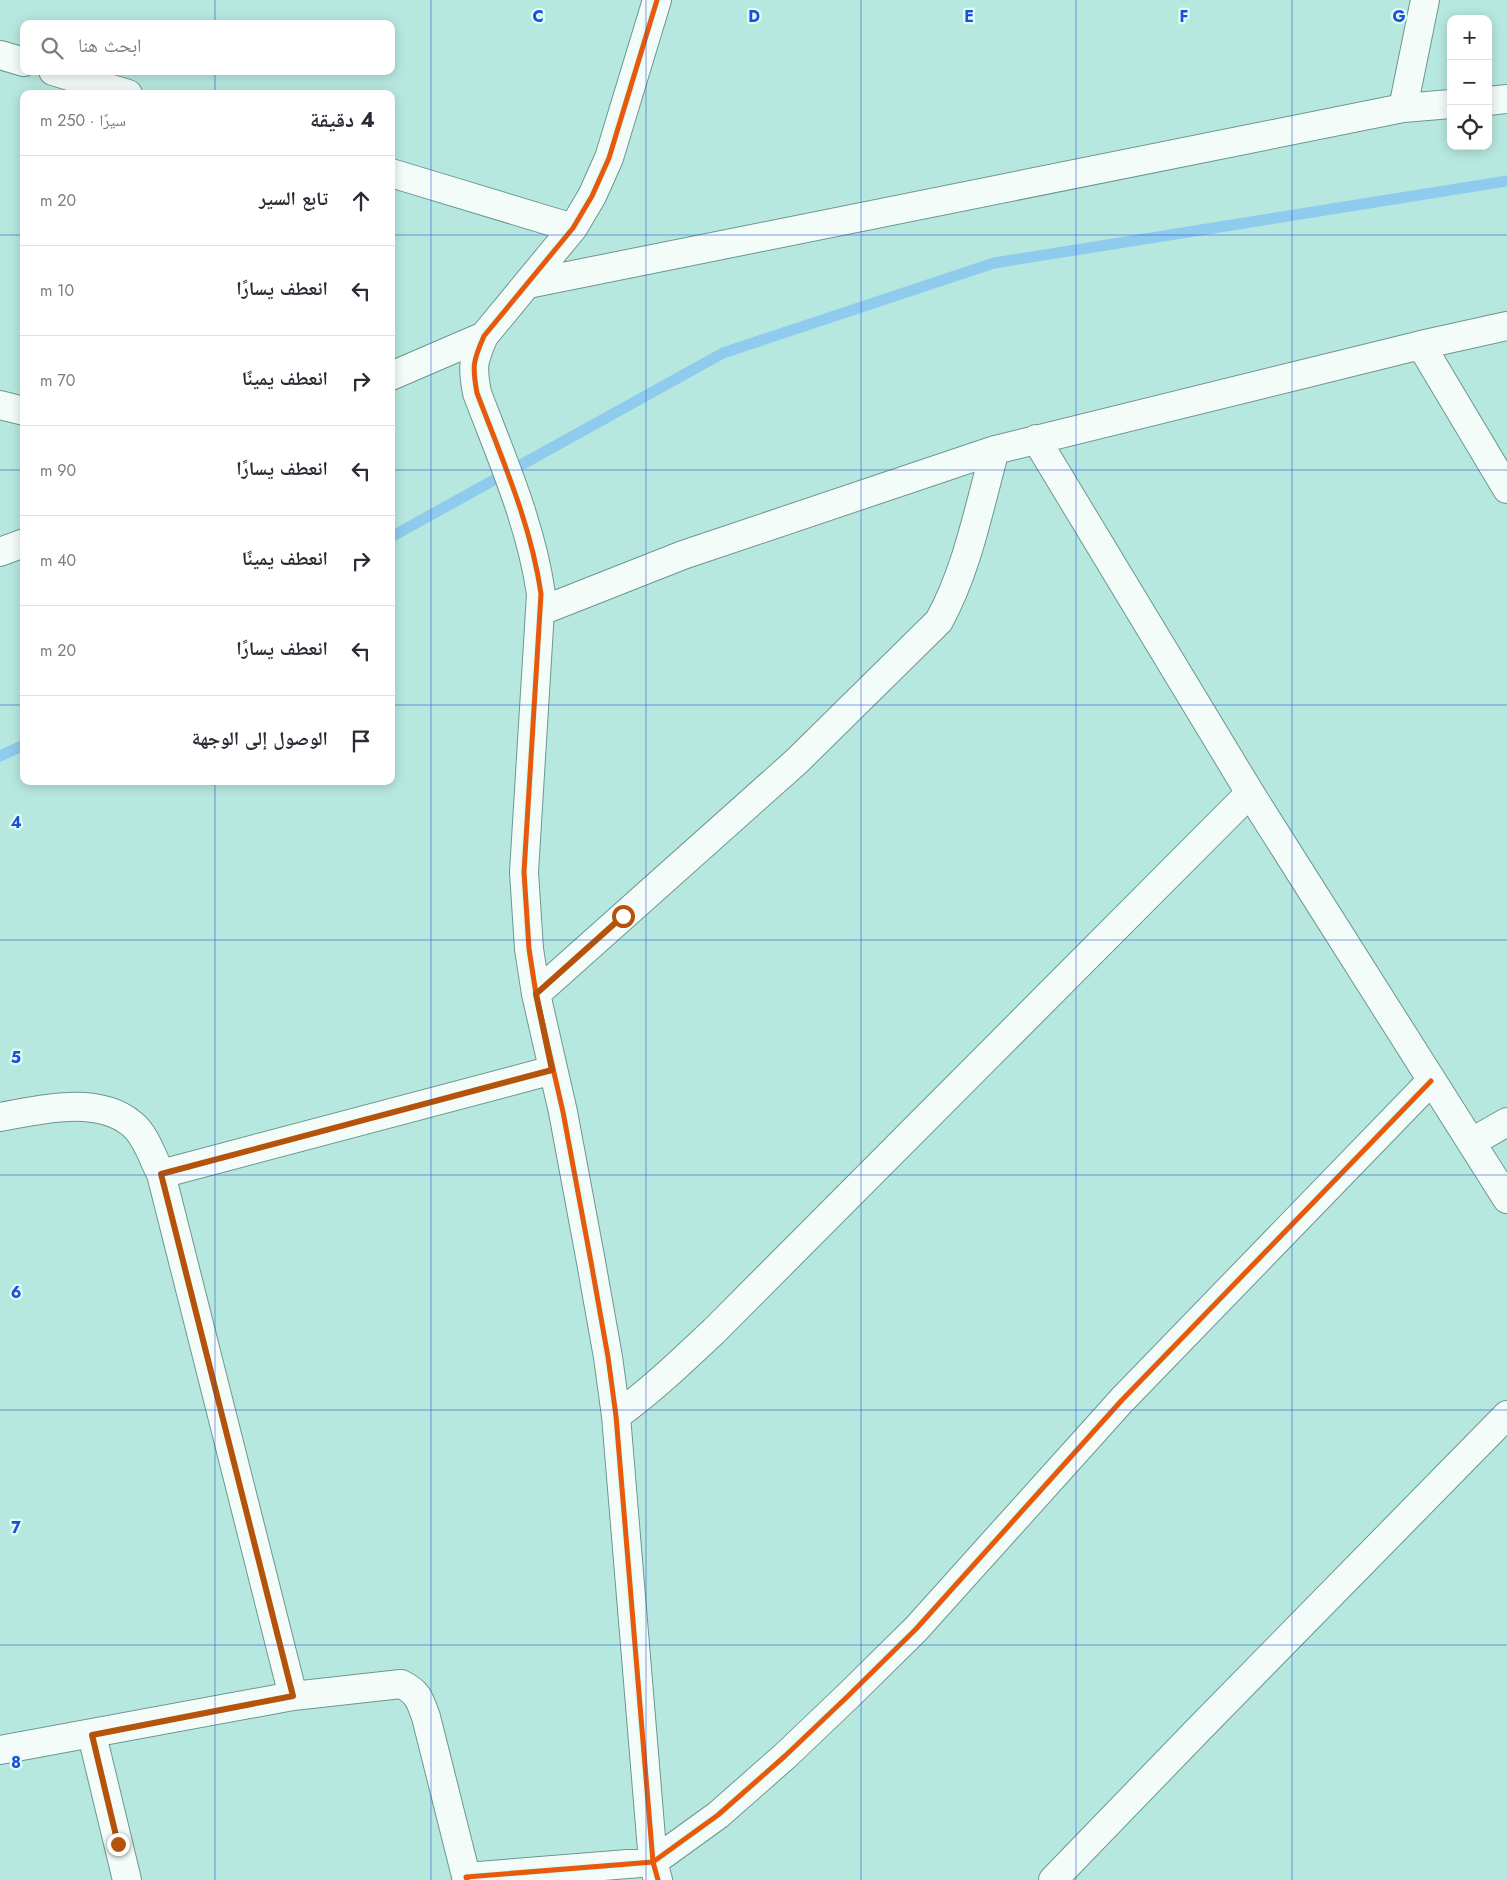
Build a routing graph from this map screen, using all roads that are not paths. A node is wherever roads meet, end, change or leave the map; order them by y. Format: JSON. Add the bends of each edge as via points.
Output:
{"nodes":[{"id":1,"x":656,"y":0,"type":"edge"},
{"id":2,"x":1425,"y":0,"type":"edge"},
{"id":3,"x":0,"y":55,"type":"edge"},
{"id":4,"x":20,"y":61,"type":"edge"},
{"id":5,"x":66,"y":75,"type":"edge"},
{"id":6,"x":115,"y":90,"type":"edge"},
{"id":7,"x":1507,"y":100,"type":"edge"},
{"id":8,"x":1492,"y":101,"type":"edge"},
{"id":9,"x":1447,"y":104,"type":"edge"},
{"id":10,"x":1403,"y":108,"type":"junction"},
{"id":11,"x":395,"y":174,"type":"edge"},
{"id":12,"x":573,"y":228,"type":"junction"},
{"id":13,"x":528,"y":284,"type":"junction"},
{"id":14,"x":1507,"y":326,"type":"edge"},
{"id":15,"x":484,"y":336,"type":"junction"},
{"id":16,"x":1422,"y":345,"type":"junction"},
{"id":17,"x":395,"y":374,"type":"edge"},
{"id":18,"x":0,"y":405,"type":"edge"},
{"id":19,"x":20,"y":410,"type":"edge"},
{"id":20,"x":1036,"y":439,"type":"junction"},
{"id":21,"x":995,"y":450,"type":"junction"},
{"id":22,"x":1507,"y":489,"type":"edge"},
{"id":23,"x":20,"y":544,"type":"edge"},
{"id":24,"x":0,"y":552,"type":"edge"},
{"id":25,"x":541,"y":610,"type":"junction"},
{"id":26,"x":1250,"y":793,"type":"junction"},
{"id":27,"x":536,"y":994,"type":"junction"},
{"id":28,"x":552,"y":1070,"type":"junction"},
{"id":29,"x":1431,"y":1081,"type":"junction"},
{"id":30,"x":0,"y":1117,"type":"edge"},
{"id":31,"x":1507,"y":1122,"type":"edge"},
{"id":32,"x":1472,"y":1142,"type":"junction"},
{"id":33,"x":161,"y":1174,"type":"junction"},
{"id":34,"x":1507,"y":1199,"type":"edge"},
{"id":35,"x":1507,"y":1415,"type":"edge"},
{"id":36,"x":616,"y":1416,"type":"junction"},
{"id":37,"x":293,"y":1696,"type":"junction"},
{"id":38,"x":92,"y":1735,"type":"junction"},
{"id":39,"x":0,"y":1750,"type":"edge"},
{"id":40,"x":656,"y":1871,"type":"edge"},
{"id":41,"x":467,"y":1879,"type":"edge"},
{"id":42,"x":127,"y":1880,"type":"edge"},
{"id":43,"x":1053,"y":1880,"type":"edge"}],
"edges":[{"from":1,"to":12,"type":"street","via":[[609,158]]},
{"from":2,"to":10,"type":"street"},
{"from":3,"to":4,"type":"street"},
{"from":5,"to":6,"type":"street"},
{"from":7,"to":8,"type":"street"},
{"from":9,"to":10,"type":"street"},
{"from":10,"to":13,"type":"street"},
{"from":11,"to":12,"type":"street"},
{"from":12,"to":13,"type":"street"},
{"from":13,"to":15,"type":"street"},
{"from":14,"to":16,"type":"street"},
{"from":15,"to":17,"type":"street"},
{"from":15,"to":25,"type":"street","via":[[473,370],[477,393],[527,526],[538,574]]},
{"from":16,"to":20,"type":"street"},
{"from":16,"to":22,"type":"street"},
{"from":18,"to":19,"type":"street"},
{"from":20,"to":21,"type":"street"},
{"from":20,"to":26,"type":"street"},
{"from":21,"to":25,"type":"street","via":[[684,555]]},
{"from":21,"to":27,"type":"street","via":[[961,572],[939,621],[797,761]]},
{"from":23,"to":24,"type":"street"},
{"from":25,"to":27,"type":"street","via":[[524,872],[529,949]]},
{"from":26,"to":29,"type":"street"},
{"from":26,"to":36,"type":"street","via":[[714,1332],[666,1377]]},
{"from":27,"to":28,"type":"street"},
{"from":28,"to":33,"type":"street"},
{"from":28,"to":36,"type":"street","via":[[591,1262]]},
{"from":29,"to":32,"type":"street"},
{"from":29,"to":40,"type":"street","via":[[1122,1400],[916,1629],[785,1756]]},
{"from":30,"to":33,"type":"street","via":[[64,1106],[106,1111],[133,1124]]},
{"from":31,"to":32,"type":"street"},
{"from":32,"to":34,"type":"street"},
{"from":33,"to":37,"type":"street"},
{"from":35,"to":43,"type":"street"},
{"from":36,"to":40,"type":"street"},
{"from":37,"to":38,"type":"street"},
{"from":37,"to":41,"type":"street","via":[[396,1684],[417,1694],[426,1717]]},
{"from":38,"to":39,"type":"street"},
{"from":38,"to":42,"type":"street"},
{"from":40,"to":41,"type":"street"}]}
